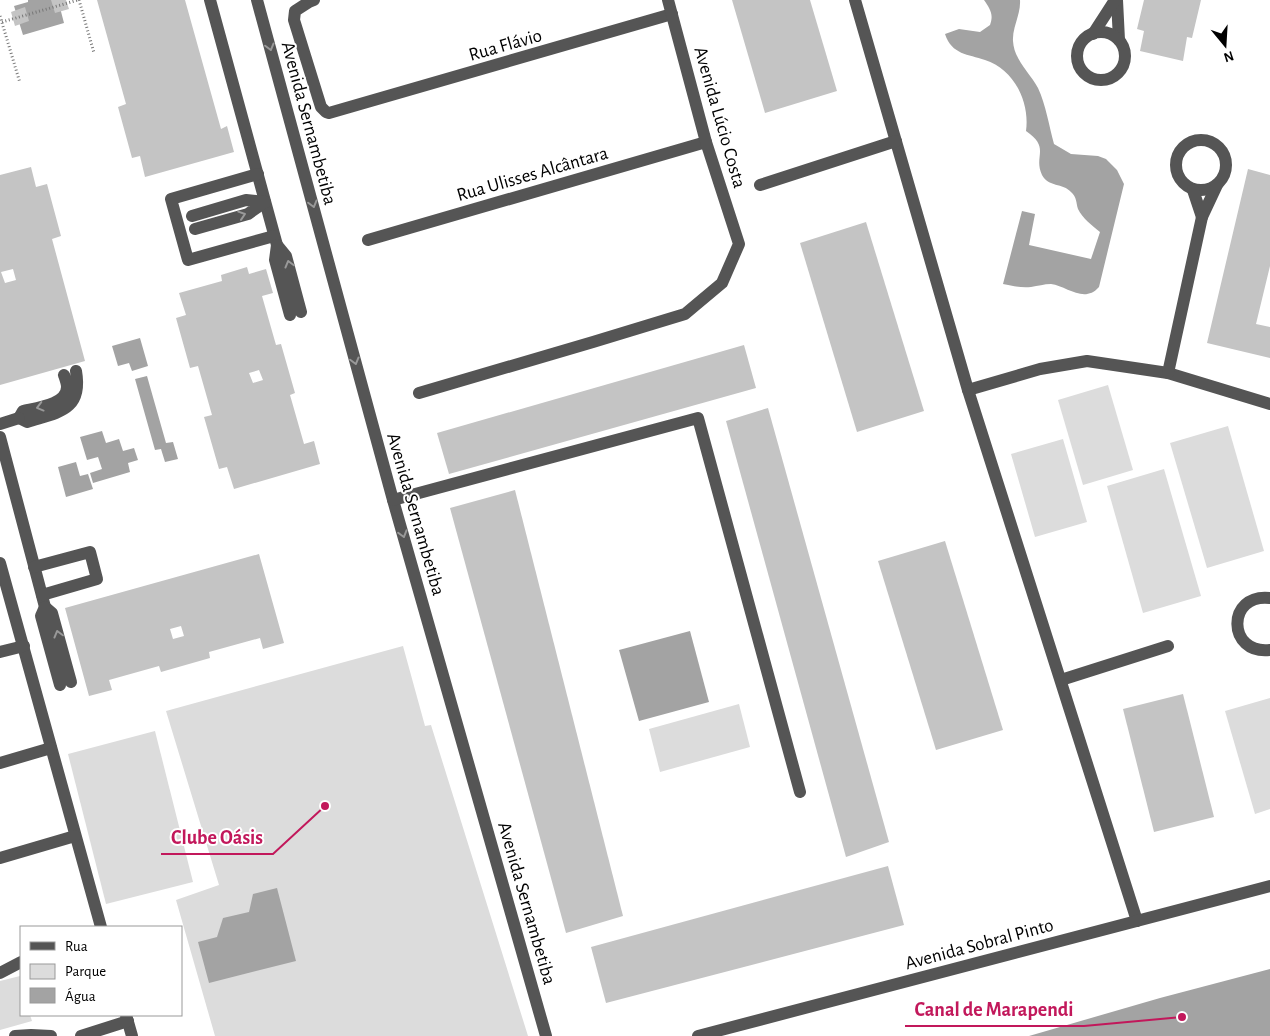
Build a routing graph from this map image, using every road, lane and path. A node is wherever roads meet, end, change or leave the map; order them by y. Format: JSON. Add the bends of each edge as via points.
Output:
{"nodes":[{"id":1,"x":78,"y":0,"type":"edge"},
{"id":2,"x":210,"y":0,"type":"edge"},
{"id":3,"x":258,"y":0,"type":"edge"},
{"id":4,"x":314,"y":0,"type":"edge"},
{"id":5,"x":668,"y":0,"type":"edge"},
{"id":6,"x":855,"y":0,"type":"edge"},
{"id":7,"x":1116,"y":0,"type":"edge"},
{"id":8,"x":672,"y":14,"type":"junction"},
{"id":9,"x":0,"y":16,"type":"edge"},
{"id":10,"x":2,"y":22,"type":"junction"},
{"id":11,"x":1093,"y":34,"type":"junction"},
{"id":12,"x":1119,"y":40,"type":"junction"},
{"id":13,"x":94,"y":53,"type":"dead end"},
{"id":14,"x":20,"y":83,"type":"dead end"},
{"id":15,"x":896,"y":141,"type":"junction"},
{"id":16,"x":706,"y":142,"type":"junction"},
{"id":17,"x":258,"y":174,"type":"junction"},
{"id":18,"x":760,"y":185,"type":"dead end"},
{"id":19,"x":1217,"y":185,"type":"junction"},
{"id":20,"x":1193,"y":190,"type":"junction"},
{"id":21,"x":265,"y":202,"type":"junction"},
{"id":22,"x":192,"y":216,"type":"dead end"},
{"id":23,"x":1202,"y":217,"type":"junction"},
{"id":24,"x":195,"y":229,"type":"dead end"},
{"id":25,"x":276,"y":240,"type":"junction"},
{"id":26,"x":368,"y":240,"type":"dead end"},
{"id":27,"x":295,"y":313,"type":"dead end"},
{"id":28,"x":76,"y":370,"type":"dead end"},
{"id":29,"x":1168,"y":373,"type":"junction"},
{"id":30,"x":64,"y":375,"type":"dead end"},
{"id":31,"x":968,"y":390,"type":"junction"},
{"id":32,"x":419,"y":393,"type":"dead end"},
{"id":33,"x":1270,"y":404,"type":"edge"},
{"id":34,"x":19,"y":418,"type":"junction"},
{"id":35,"x":0,"y":424,"type":"edge"},
{"id":36,"x":0,"y":437,"type":"edge"},
{"id":37,"x":393,"y":500,"type":"junction"},
{"id":38,"x":0,"y":563,"type":"edge"},
{"id":39,"x":34,"y":567,"type":"junction"},
{"id":40,"x":1267,"y":595,"type":"edge"},
{"id":41,"x":43,"y":601,"type":"junction"},
{"id":42,"x":24,"y":646,"type":"junction"},
{"id":43,"x":1168,"y":646,"type":"dead end"},
{"id":44,"x":1270,"y":650,"type":"edge"},
{"id":45,"x":0,"y":652,"type":"edge"},
{"id":46,"x":1060,"y":680,"type":"junction"},
{"id":47,"x":65,"y":683,"type":"dead end"},
{"id":48,"x":51,"y":748,"type":"junction"},
{"id":49,"x":0,"y":763,"type":"edge"},
{"id":50,"x":800,"y":792,"type":"dead end"},
{"id":51,"x":75,"y":836,"type":"junction"},
{"id":52,"x":0,"y":858,"type":"edge"},
{"id":53,"x":1270,"y":886,"type":"edge"},
{"id":54,"x":1137,"y":921,"type":"junction"},
{"id":55,"x":101,"y":926,"type":"edge"},
{"id":56,"x":20,"y":963,"type":"edge"},
{"id":57,"x":0,"y":973,"type":"edge"},
{"id":58,"x":127,"y":1018,"type":"edge"},
{"id":59,"x":15,"y":1036,"type":"edge"},
{"id":60,"x":51,"y":1036,"type":"edge"},
{"id":61,"x":81,"y":1036,"type":"edge"},
{"id":62,"x":132,"y":1036,"type":"edge"},
{"id":63,"x":546,"y":1036,"type":"edge"},
{"id":64,"x":698,"y":1036,"type":"edge"}],
"edges":[{"from":1,"to":10,"type":"path"},
{"from":1,"to":13,"type":"path"},
{"from":2,"to":17,"type":"street"},
{"from":3,"to":37,"type":"street","name":"Avenida Sernambetiba","one_way":true},
{"from":4,"to":8,"type":"street","name":"Rua Flávio","via":[[295,11],[294,20],[321,107],[330,113]]},
{"from":5,"to":8,"type":"street","name":"Avenida Lúcio Costa"},
{"from":6,"to":15,"type":"street"},
{"from":7,"to":11,"type":"street"},
{"from":7,"to":12,"type":"street"},
{"from":8,"to":16,"type":"street","name":"Avenida Lúcio Costa"},
{"from":9,"to":10,"type":"path"},
{"from":10,"to":14,"type":"path"},
{"from":11,"to":12,"type":"street","via":[[1109,33]]},
{"from":11,"to":12,"type":"street","via":[[1081,43],[1077,59],[1083,73],[1096,80],[1104,81],[1119,74],[1126,59]]},
{"from":15,"to":18,"type":"street"},
{"from":15,"to":31,"type":"street"},
{"from":16,"to":26,"type":"street","name":"Rua Ulisses Alcântara"},
{"from":16,"to":32,"type":"street","name":"Avenida Lúcio Costa","via":[[739,244],[722,283],[685,314]]},
{"from":17,"to":21,"type":"street"},
{"from":17,"to":25,"type":"street","via":[[171,199],[188,260]]},
{"from":19,"to":20,"type":"street"},
{"from":19,"to":20,"type":"street","via":[[1226,170],[1223,153],[1211,142],[1193,141],[1180,150],[1175,165],[1180,180]]},
{"from":19,"to":23,"type":"street"},
{"from":20,"to":23,"type":"street"},
{"from":21,"to":22,"type":"street","via":[[246,200]]},
{"from":24,"to":21,"type":"street","one_way":true,"via":[[248,214]]},
{"from":21,"to":25,"type":"street"},
{"from":23,"to":29,"type":"street"},
{"from":25,"to":27,"type":"street","via":[[286,256]]},
{"from":28,"to":34,"type":"street","via":[[78,392],[68,407],[27,422]]},
{"from":29,"to":31,"type":"street","via":[[1087,361],[1040,368]]},
{"from":29,"to":33,"type":"street"},
{"from":30,"to":34,"type":"street","one_way":true,"via":[[66,393],[60,400],[23,411]]},
{"from":31,"to":46,"type":"street"},
{"from":34,"to":35,"type":"street"},
{"from":36,"to":39,"type":"street"},
{"from":37,"to":50,"type":"street","via":[[698,418]]},
{"from":37,"to":63,"type":"street","name":"Avenida Sernambetiba","one_way":true},
{"from":38,"to":42,"type":"street"},
{"from":39,"to":41,"type":"street"},
{"from":39,"to":41,"type":"street","via":[[90,552],[97,580]]},
{"from":40,"to":44,"type":"street","via":[[1244,605],[1239,612],[1237,629],[1245,644],[1260,651]]},
{"from":41,"to":47,"type":"street","via":[[52,613]]},
{"from":42,"to":45,"type":"street"},
{"from":42,"to":48,"type":"street"},
{"from":43,"to":46,"type":"street"},
{"from":46,"to":54,"type":"street"},
{"from":48,"to":49,"type":"street"},
{"from":48,"to":51,"type":"street"},
{"from":51,"to":52,"type":"street"},
{"from":51,"to":55,"type":"street"},
{"from":53,"to":54,"type":"street","name":"Avenida Sobral Pinto"},
{"from":54,"to":64,"type":"street","name":"Avenida Sobral Pinto"},
{"from":56,"to":57,"type":"street"},
{"from":58,"to":61,"type":"street"},
{"from":58,"to":62,"type":"street"},
{"from":59,"to":60,"type":"street"}]}
